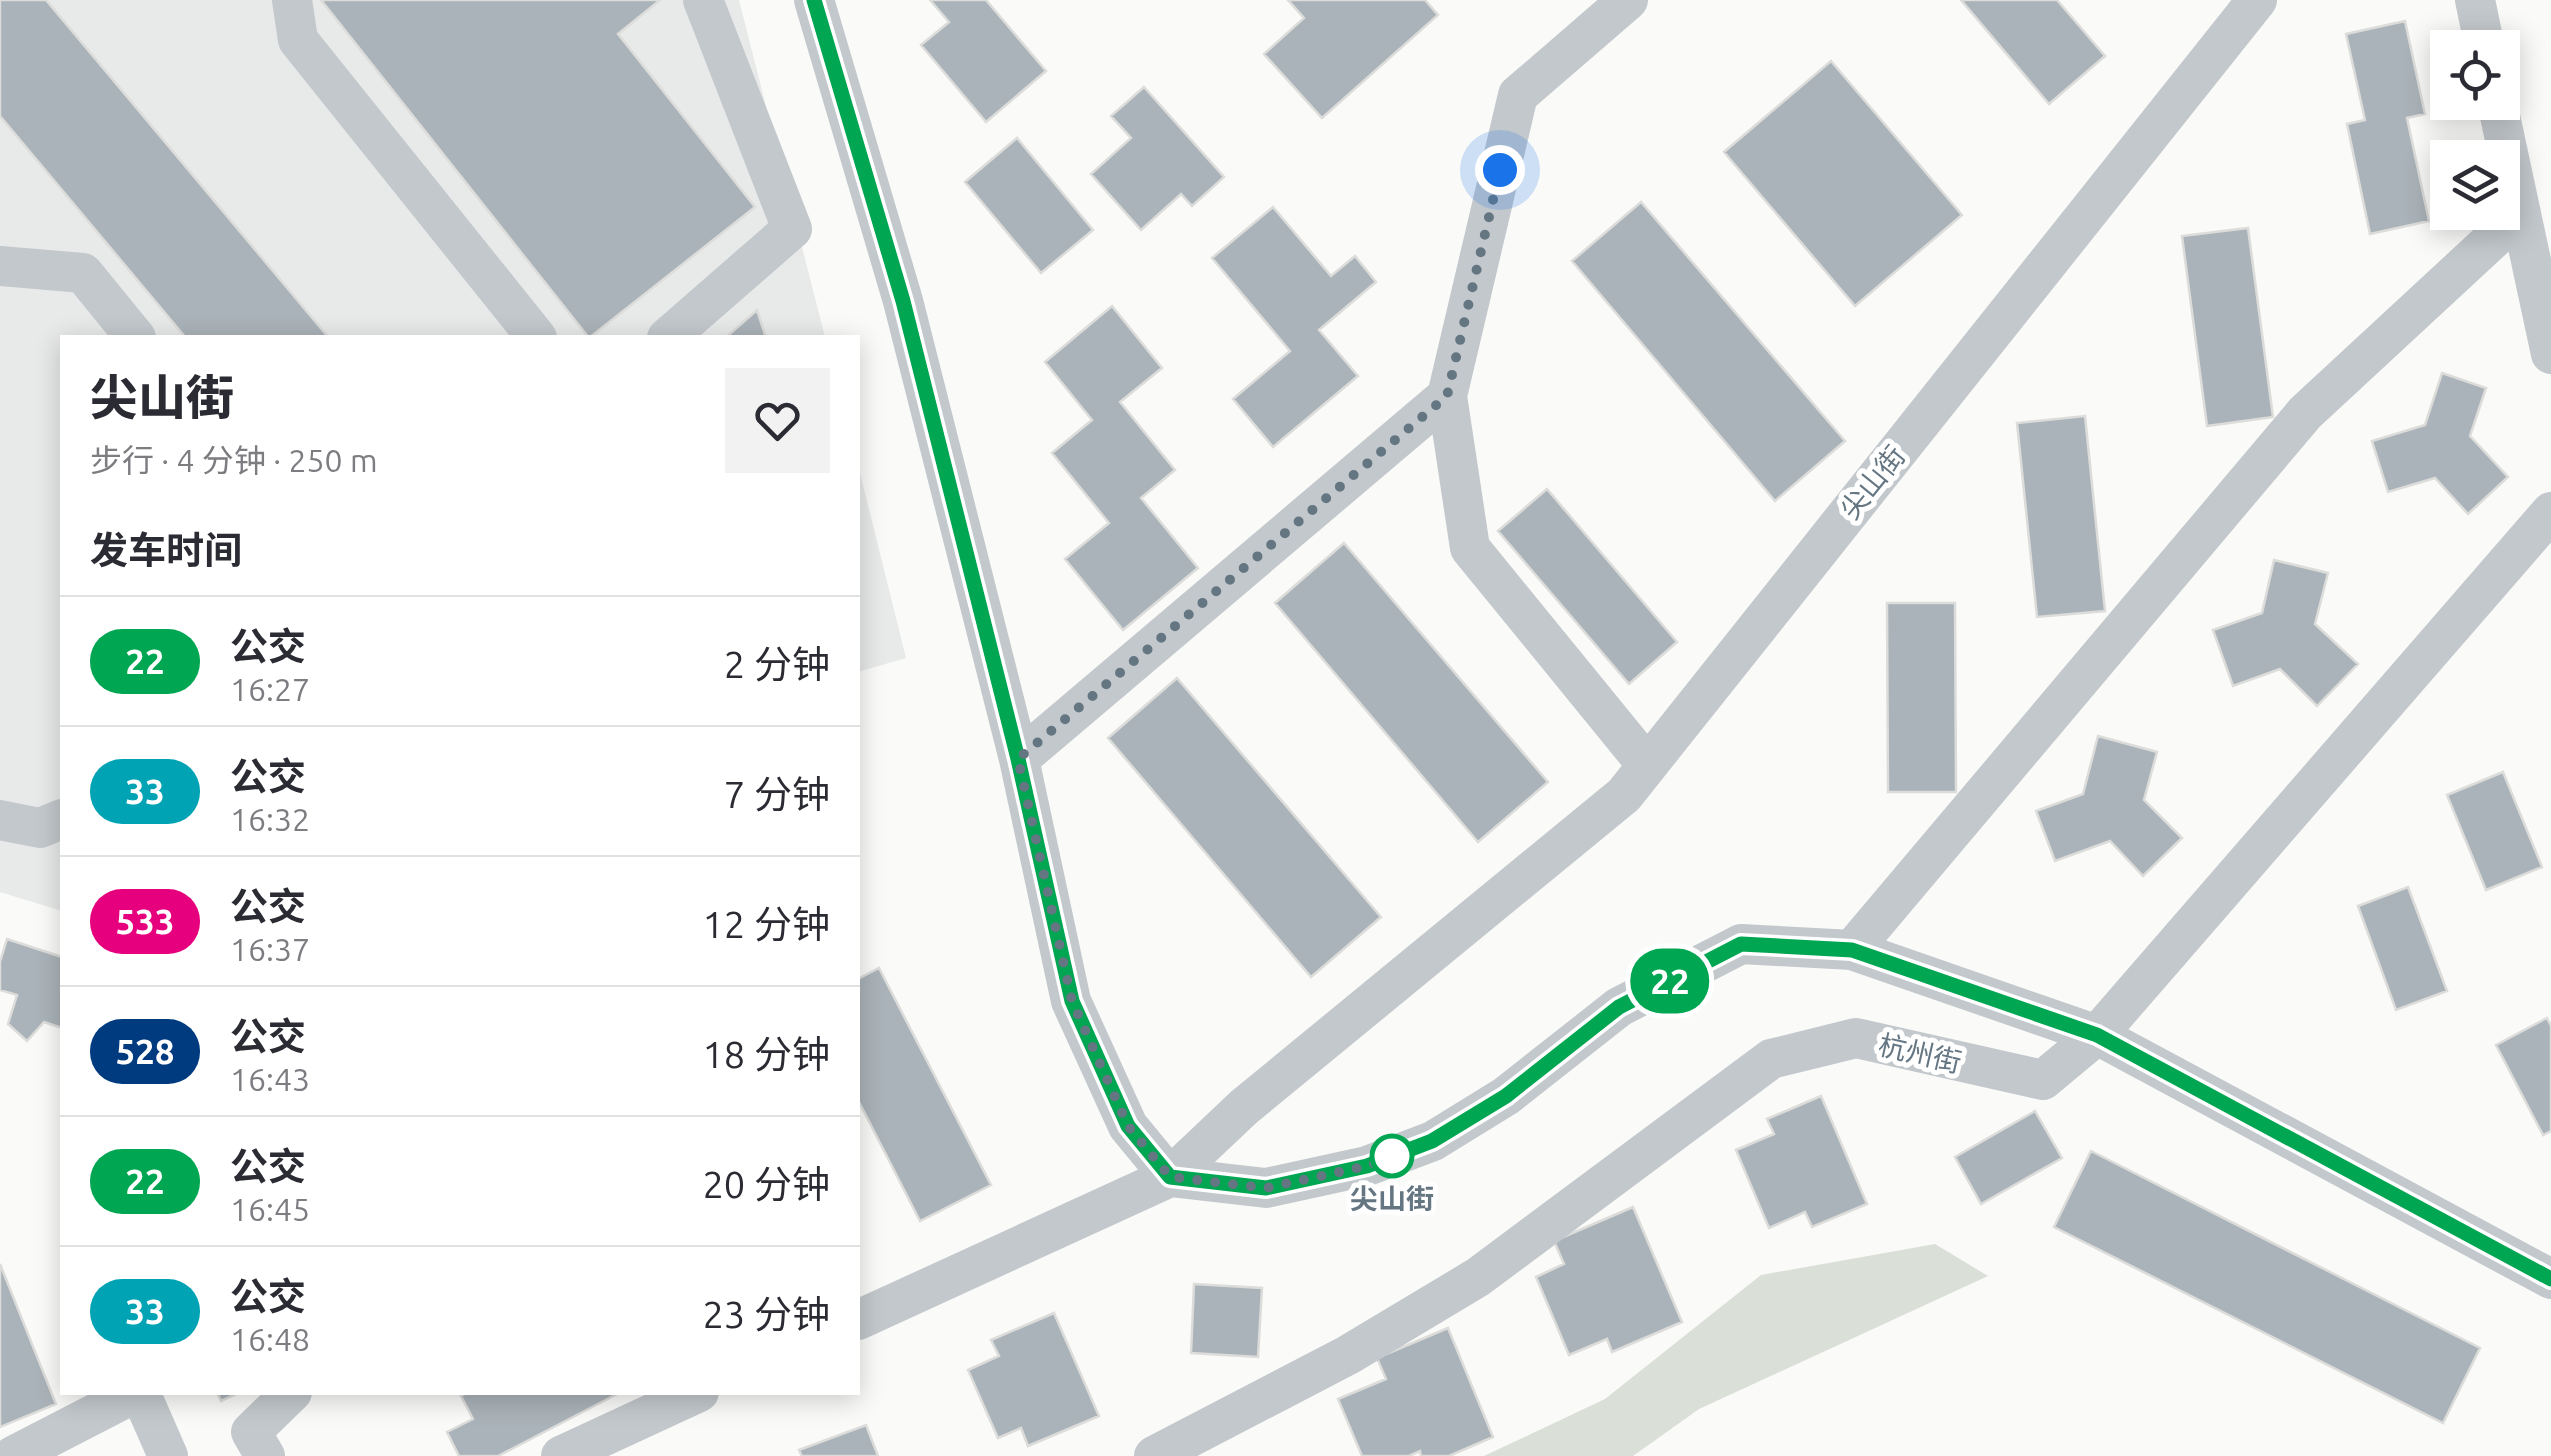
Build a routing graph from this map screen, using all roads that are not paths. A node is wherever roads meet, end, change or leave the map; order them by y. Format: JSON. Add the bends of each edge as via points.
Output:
{"nodes":[{"id":1,"x":292,"y":0,"type":"edge"},
{"id":2,"x":704,"y":0,"type":"edge"},
{"id":3,"x":814,"y":0,"type":"edge"},
{"id":4,"x":1628,"y":0,"type":"edge"},
{"id":5,"x":2257,"y":0,"type":"edge"},
{"id":6,"x":2475,"y":0,"type":"edge"},
{"id":7,"x":2481,"y":30,"type":"edge"},
{"id":8,"x":2520,"y":213,"type":"edge"},
{"id":9,"x":2502,"y":230,"type":"edge"},
{"id":10,"x":0,"y":266,"type":"edge"},
{"id":11,"x":134,"y":335,"type":"edge"},
{"id":12,"x":535,"y":335,"type":"edge"},
{"id":13,"x":670,"y":335,"type":"edge"},
{"id":14,"x":2551,"y":354,"type":"edge"},
{"id":15,"x":1447,"y":396,"type":"junction"},
{"id":16,"x":2551,"y":512,"type":"edge"},
{"id":17,"x":1018,"y":759,"type":"junction"},
{"id":18,"x":1647,"y":765,"type":"junction"},
{"id":19,"x":0,"y":820,"type":"edge"},
{"id":20,"x":60,"y":820,"type":"edge"},
{"id":21,"x":1852,"y":950,"type":"junction"},
{"id":22,"x":2097,"y":1035,"type":"junction"},
{"id":23,"x":1170,"y":1177,"type":"junction"},
{"id":24,"x":2551,"y":1279,"type":"edge"},
{"id":25,"x":860,"y":1319,"type":"edge"},
{"id":26,"x":133,"y":1395,"type":"edge"},
{"id":27,"x":140,"y":1395,"type":"edge"},
{"id":28,"x":289,"y":1395,"type":"edge"},
{"id":29,"x":693,"y":1395,"type":"edge"},
{"id":30,"x":13,"y":1456,"type":"edge"},
{"id":31,"x":168,"y":1456,"type":"edge"},
{"id":32,"x":265,"y":1456,"type":"edge"},
{"id":33,"x":561,"y":1456,"type":"edge"},
{"id":34,"x":1154,"y":1456,"type":"edge"}],
"edges":[{"from":1,"to":12,"type":"street","via":[[298,40]]},
{"from":2,"to":13,"type":"street","via":[[792,229]]},
{"from":3,"to":17,"type":"street","via":[[903,301]]},
{"from":4,"to":15,"type":"street","via":[[1518,95]]},
{"from":5,"to":18,"type":"street","name":"尖山街"},
{"from":6,"to":7,"type":"street"},
{"from":8,"to":14,"type":"street"},
{"from":9,"to":21,"type":"street","via":[[2306,413]]},
{"from":10,"to":11,"type":"street","via":[[83,273]]},
{"from":15,"to":17,"type":"street"},
{"from":15,"to":18,"type":"street","via":[[1470,548]]},
{"from":16,"to":22,"type":"street","name":"杭州街"},
{"from":17,"to":23,"type":"street","via":[[1072,1001],[1128,1126]]},
{"from":18,"to":23,"type":"street","name":"尖山街","via":[[1624,794],[1244,1107]]},
{"from":19,"to":20,"type":"street","via":[[40,828]]},
{"from":21,"to":22,"type":"street"},
{"from":21,"to":23,"type":"street","via":[[1741,944],[1619,1007],[1506,1096],[1432,1141],[1367,1166],[1266,1188]]},
{"from":22,"to":24,"type":"street"},
{"from":22,"to":34,"type":"street","name":"杭州街","via":[[2043,1080],[1856,1038],[1771,1059],[1478,1276],[1348,1355]]},
{"from":23,"to":25,"type":"street","name":"尖山街"},
{"from":26,"to":30,"type":"street"},
{"from":27,"to":31,"type":"street"},
{"from":28,"to":32,"type":"street","via":[[251,1432]]},
{"from":29,"to":33,"type":"street"}]}
